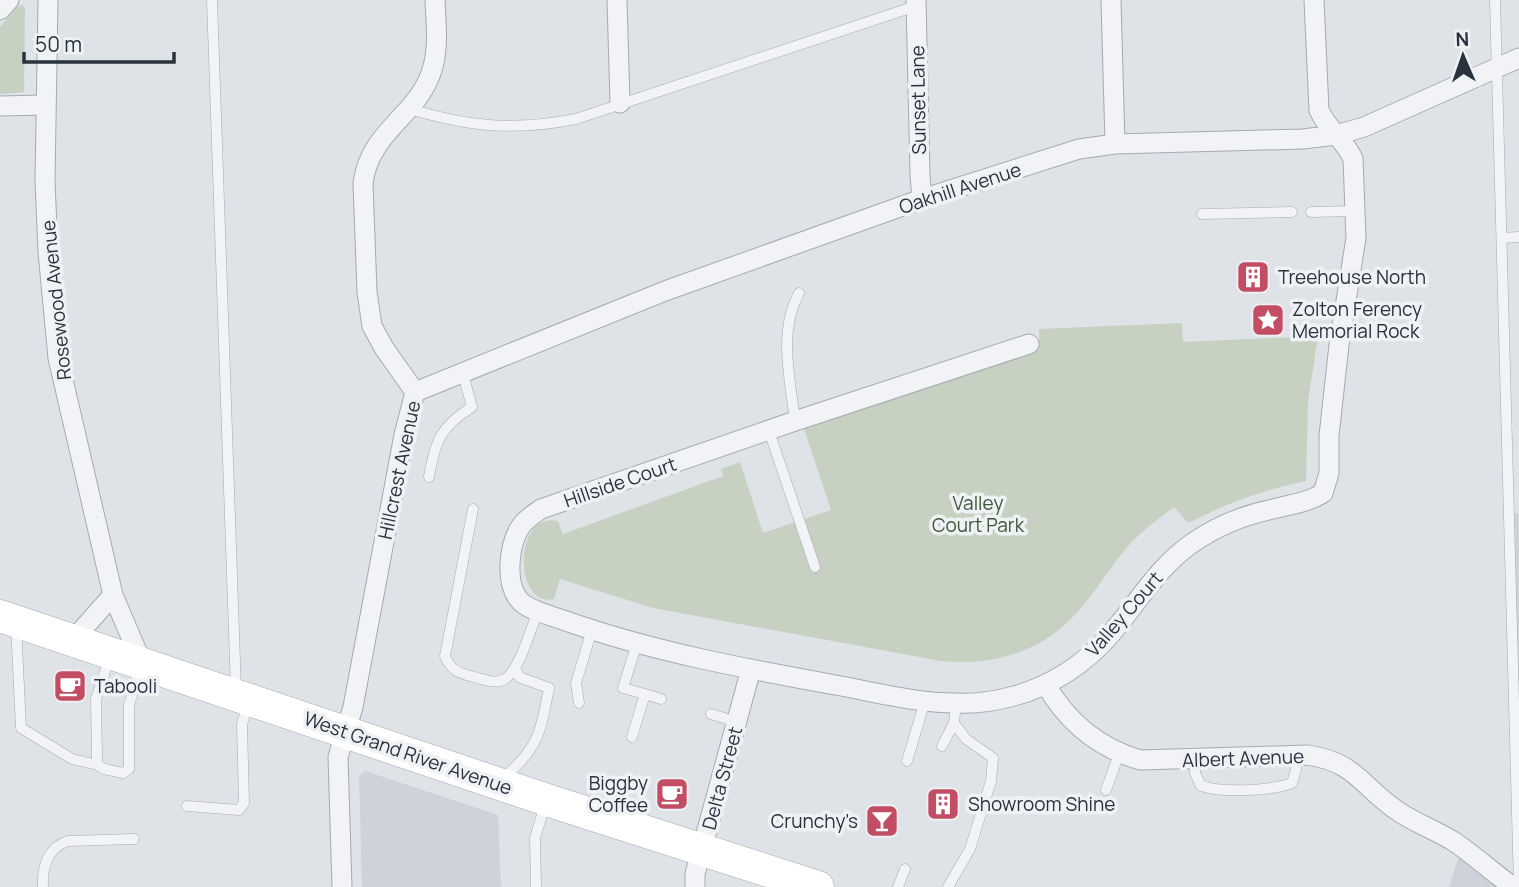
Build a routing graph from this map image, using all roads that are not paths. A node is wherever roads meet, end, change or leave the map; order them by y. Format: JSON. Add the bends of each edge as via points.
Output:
{"nodes":[{"id":1,"x":9,"y":0,"type":"edge"},
{"id":2,"x":48,"y":0,"type":"edge"},
{"id":3,"x":212,"y":0,"type":"edge"},
{"id":4,"x":435,"y":0,"type":"edge"},
{"id":5,"x":617,"y":0,"type":"edge"},
{"id":6,"x":1111,"y":0,"type":"edge"},
{"id":7,"x":1314,"y":0,"type":"edge"},
{"id":8,"x":1495,"y":0,"type":"edge"},
{"id":9,"x":916,"y":3,"type":"edge"},
{"id":10,"x":0,"y":10,"type":"edge"},
{"id":11,"x":1519,"y":58,"type":"edge"},
{"id":12,"x":1497,"y":68,"type":"junction"},
{"id":13,"x":620,"y":103,"type":"junction"},
{"id":14,"x":46,"y":105,"type":"junction"},
{"id":15,"x":0,"y":106,"type":"edge"},
{"id":16,"x":410,"y":109,"type":"junction"},
{"id":17,"x":1336,"y":135,"type":"junction"},
{"id":18,"x":1115,"y":144,"type":"junction"},
{"id":19,"x":922,"y":199,"type":"junction"},
{"id":20,"x":1356,"y":211,"type":"junction"},
{"id":21,"x":1292,"y":212,"type":"dead end"},
{"id":22,"x":1311,"y":212,"type":"dead end"},
{"id":23,"x":1202,"y":214,"type":"dead end"},
{"id":24,"x":1519,"y":237,"type":"edge"},
{"id":25,"x":1502,"y":238,"type":"junction"},
{"id":26,"x":799,"y":293,"type":"dead end"},
{"id":27,"x":1029,"y":344,"type":"dead end"},
{"id":28,"x":463,"y":374,"type":"junction"},
{"id":29,"x":415,"y":392,"type":"junction"},
{"id":30,"x":794,"y":421,"type":"junction"},
{"id":31,"x":769,"y":431,"type":"junction"},
{"id":32,"x":429,"y":477,"type":"dead end"},
{"id":33,"x":473,"y":509,"type":"dead end"},
{"id":34,"x":815,"y":567,"type":"dead end"},
{"id":35,"x":113,"y":595,"type":"junction"},
{"id":36,"x":538,"y":611,"type":"junction"},
{"id":37,"x":8,"y":618,"type":"edge"},
{"id":38,"x":592,"y":630,"type":"junction"},
{"id":39,"x":73,"y":640,"type":"junction"},
{"id":40,"x":637,"y":643,"type":"junction"},
{"id":41,"x":112,"y":653,"type":"junction"},
{"id":42,"x":142,"y":663,"type":"junction"},
{"id":43,"x":515,"y":668,"type":"junction"},
{"id":44,"x":751,"y":669,"type":"junction"},
{"id":45,"x":1046,"y":685,"type":"junction"},
{"id":46,"x":645,"y":694,"type":"junction"},
{"id":47,"x":243,"y":696,"type":"junction"},
{"id":48,"x":660,"y":699,"type":"dead end"},
{"id":49,"x":925,"y":700,"type":"junction"},
{"id":50,"x":579,"y":703,"type":"dead end"},
{"id":51,"x":955,"y":713,"type":"junction"},
{"id":52,"x":711,"y":714,"type":"dead end"},
{"id":53,"x":737,"y":722,"type":"junction"},
{"id":54,"x":346,"y":731,"type":"junction"},
{"id":55,"x":632,"y":737,"type":"dead end"},
{"id":56,"x":943,"y":746,"type":"dead end"},
{"id":57,"x":1119,"y":754,"type":"junction"},
{"id":58,"x":1296,"y":755,"type":"junction"},
{"id":59,"x":1195,"y":760,"type":"junction"},
{"id":60,"x":907,"y":761,"type":"dead end"},
{"id":61,"x":98,"y":765,"type":"junction"},
{"id":62,"x":497,"y":783,"type":"junction"},
{"id":63,"x":617,"y":788,"type":"dead end"},
{"id":64,"x":1106,"y":790,"type":"dead end"},
{"id":65,"x":547,"y":800,"type":"junction"},
{"id":66,"x":187,"y":806,"type":"dead end"},
{"id":67,"x":608,"y":818,"type":"junction"},
{"id":68,"x":134,"y":839,"type":"dead end"},
{"id":69,"x":702,"y":850,"type":"junction"},
{"id":70,"x":905,"y":869,"type":"dead end"},
{"id":71,"x":43,"y":887,"type":"edge"},
{"id":72,"x":342,"y":887,"type":"edge"},
{"id":73,"x":536,"y":887,"type":"edge"},
{"id":74,"x":695,"y":887,"type":"edge"},
{"id":75,"x":818,"y":887,"type":"edge"},
{"id":76,"x":898,"y":887,"type":"edge"},
{"id":77,"x":948,"y":887,"type":"edge"},
{"id":78,"x":1513,"y":887,"type":"edge"},
{"id":79,"x":1519,"y":887,"type":"edge"}],
"edges":[{"from":1,"to":10,"type":"street"},
{"from":2,"to":14,"type":"street","name":"Rosewood Avenue"},
{"from":3,"to":47,"type":"lane"},
{"from":4,"to":16,"type":"street","name":"Hillcrest Avenue","via":[[432,70]]},
{"from":5,"to":13,"type":"street"},
{"from":6,"to":18,"type":"street"},
{"from":7,"to":17,"type":"street","via":[[1317,99],[1322,118]]},
{"from":8,"to":12,"type":"lane"},
{"from":9,"to":13,"type":"lane"},
{"from":9,"to":19,"type":"street","name":"Sunset Lane"},
{"from":11,"to":12,"type":"street","name":"Oakhill Avenue"},
{"from":12,"to":17,"type":"street","name":"Oakhill Avenue"},
{"from":12,"to":25,"type":"lane"},
{"from":13,"to":16,"type":"lane","via":[[576,120],[516,127],[447,121]]},
{"from":14,"to":15,"type":"street"},
{"from":14,"to":35,"type":"street","name":"Rosewood Avenue","via":[[48,252],[58,358]]},
{"from":16,"to":29,"type":"street","name":"Hillcrest Avenue","via":[[368,158],[363,198],[372,326]]},
{"from":17,"to":18,"type":"street","name":"Oakhill Avenue"},
{"from":17,"to":20,"type":"street","via":[[1353,159]]},
{"from":18,"to":19,"type":"street","name":"Oakhill Avenue","via":[[1079,149]]},
{"from":19,"to":28,"type":"street","name":"Oakhill Avenue","via":[[665,291]]},
{"from":20,"to":22,"type":"lane"},
{"from":20,"to":45,"type":"street","name":"Valley Court","via":[[1329,436],[1329,473],[1323,493],[1241,519],[1192,544],[1156,577],[1094,652]]},
{"from":21,"to":23,"type":"lane"},
{"from":24,"to":25,"type":"lane"},
{"from":25,"to":79,"type":"lane"},
{"from":26,"to":30,"type":"lane","via":[[786,333]]},
{"from":27,"to":30,"type":"street","name":"Hillside Court"},
{"from":28,"to":29,"type":"street","name":"Oakhill Avenue"},
{"from":28,"to":32,"type":"lane","via":[[472,407],[445,428],[433,453]]},
{"from":29,"to":54,"type":"street","name":"Hillcrest Avenue"},
{"from":30,"to":31,"type":"street","name":"Hillside Court"},
{"from":31,"to":34,"type":"lane"},
{"from":31,"to":36,"type":"street","name":"Hillside Court","via":[[541,509],[523,522],[513,538],[512,582],[521,601]]},
{"from":33,"to":43,"type":"lane","via":[[445,656],[456,672],[493,682],[504,680]]},
{"from":35,"to":39,"type":"street"},
{"from":35,"to":42,"type":"street","name":"Rosewood Avenue"},
{"from":36,"to":38,"type":"street","name":"Hillside Court"},
{"from":36,"to":43,"type":"lane"},
{"from":37,"to":39,"type":"main road","name":"West Grand River Avenue"},
{"from":37,"to":61,"type":"lane","via":[[21,728],[72,759]]},
{"from":38,"to":40,"type":"street","name":"Hillside Court"},
{"from":38,"to":50,"type":"lane","via":[[576,683]]},
{"from":39,"to":41,"type":"main road","name":"West Grand River Avenue"},
{"from":40,"to":44,"type":"street","name":"Hillside Court"},
{"from":40,"to":46,"type":"lane","via":[[623,688]]},
{"from":41,"to":42,"type":"main road","name":"West Grand River Avenue"},
{"from":41,"to":61,"type":"lane","via":[[96,699]]},
{"from":42,"to":47,"type":"main road","name":"West Grand River Avenue"},
{"from":42,"to":61,"type":"lane","via":[[129,705],[130,769],[123,773]]},
{"from":43,"to":62,"type":"lane","via":[[519,677],[549,688],[535,746]]},
{"from":44,"to":49,"type":"street","name":"Valley Court"},
{"from":44,"to":53,"type":"street","name":"Delta Street"},
{"from":45,"to":51,"type":"street","name":"Valley Court"},
{"from":45,"to":57,"type":"street","name":"Albert Avenue","via":[[1069,718]]},
{"from":46,"to":48,"type":"lane"},
{"from":46,"to":55,"type":"lane"},
{"from":47,"to":54,"type":"main road","name":"West Grand River Avenue"},
{"from":47,"to":66,"type":"lane","via":[[244,803],[239,810]]},
{"from":49,"to":51,"type":"street","name":"Valley Court"},
{"from":49,"to":60,"type":"lane"},
{"from":51,"to":56,"type":"lane"},
{"from":51,"to":77,"type":"lane","via":[[966,739],[993,758],[970,849]]},
{"from":52,"to":53,"type":"lane"},
{"from":53,"to":69,"type":"street","name":"Delta Street"},
{"from":54,"to":62,"type":"main road","name":"West Grand River Avenue"},
{"from":54,"to":72,"type":"street","name":"Hillcrest Avenue","via":[[338,757]]},
{"from":57,"to":59,"type":"street","name":"Albert Avenue","via":[[1140,760]]},
{"from":57,"to":64,"type":"lane"},
{"from":58,"to":59,"type":"street","name":"Albert Avenue"},
{"from":58,"to":59,"type":"lane","via":[[1292,783],[1280,787],[1214,790],[1201,786]]},
{"from":58,"to":78,"type":"street","name":"Albert Avenue","via":[[1329,758],[1350,769],[1399,812],[1456,843]]},
{"from":62,"to":65,"type":"main road","name":"West Grand River Avenue"},
{"from":63,"to":67,"type":"lane"},
{"from":65,"to":67,"type":"main road","name":"West Grand River Avenue"},
{"from":65,"to":73,"type":"lane","via":[[535,838]]},
{"from":67,"to":69,"type":"main road","name":"West Grand River Avenue"},
{"from":68,"to":71,"type":"lane","via":[[59,844],[44,868]]},
{"from":69,"to":74,"type":"street","name":"Delta Street"},
{"from":69,"to":75,"type":"main road","name":"West Grand River Avenue"},
{"from":70,"to":76,"type":"lane"}]}
